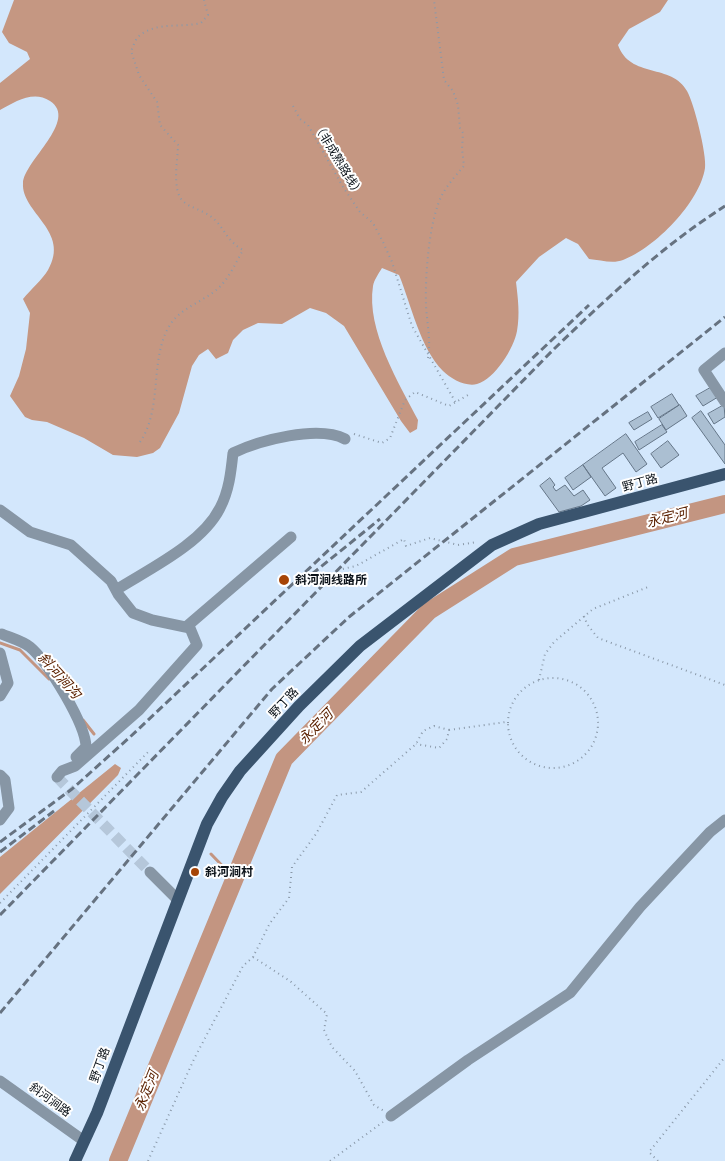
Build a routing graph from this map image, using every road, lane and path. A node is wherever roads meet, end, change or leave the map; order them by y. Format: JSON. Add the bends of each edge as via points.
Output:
{"nodes":[{"id":1,"x":204,"y":0,"type":"edge"},
{"id":2,"x":434,"y":0,"type":"edge"},
{"id":3,"x":293,"y":106,"type":"dead end"},
{"id":4,"x":725,"y":354,"type":"edge"},
{"id":5,"x":428,"y":358,"type":"junction"},
{"id":6,"x":468,"y":395,"type":"dead end"},
{"id":7,"x":725,"y":402,"type":"edge"},
{"id":8,"x":456,"y":404,"type":"junction"},
{"id":9,"x":340,"y":437,"type":"joint"},
{"id":10,"x":140,"y":442,"type":"dead end"},
{"id":11,"x":725,"y":474,"type":"edge"},
{"id":12,"x":0,"y":510,"type":"edge"},
{"id":13,"x":291,"y":537,"type":"dead end"},
{"id":14,"x":477,"y":542,"type":"dead end"},
{"id":15,"x":338,"y":570,"type":"dead end"},
{"id":16,"x":648,"y":587,"type":"dead end"},
{"id":17,"x":116,"y":590,"type":"junction"},
{"id":18,"x":584,"y":616,"type":"junction"},
{"id":19,"x":186,"y":627,"type":"junction"},
{"id":20,"x":1,"y":637,"type":"edge"},
{"id":21,"x":0,"y":653,"type":"edge"},
{"id":22,"x":539,"y":680,"type":"junction"},
{"id":23,"x":725,"y":684,"type":"edge"},
{"id":24,"x":0,"y":696,"type":"edge"},
{"id":25,"x":507,"y":722,"type":"junction"},
{"id":26,"x":449,"y":730,"type":"junction"},
{"id":27,"x":416,"y":744,"type":"junction"},
{"id":28,"x":150,"y":750,"type":"dead end"},
{"id":29,"x":0,"y":775,"type":"edge"},
{"id":30,"x":0,"y":820,"type":"edge"},
{"id":31,"x":725,"y":820,"type":"edge"},
{"id":32,"x":150,"y":872,"type":"tunnel mouth"},
{"id":33,"x":177,"y":899,"type":"junction"},
{"id":34,"x":0,"y":903,"type":"edge"},
{"id":35,"x":253,"y":957,"type":"junction"},
{"id":36,"x":725,"y":1057,"type":"edge"},
{"id":37,"x":0,"y":1081,"type":"edge"},
{"id":38,"x":391,"y":1116,"type":"junction"},
{"id":39,"x":84,"y":1142,"type":"junction"},
{"id":40,"x":74,"y":1161,"type":"edge"},
{"id":41,"x":148,"y":1161,"type":"edge"},
{"id":42,"x":330,"y":1161,"type":"edge"},
{"id":43,"x":658,"y":1161,"type":"edge"}],
"edges":[{"from":1,"to":10,"type":"path","via":[[208,15],[201,23],[151,30],[138,37],[131,51],[139,75],[157,102],[160,125],[178,144],[175,181],[179,195],[183,202],[205,211],[232,244],[243,250],[226,280],[215,291],[190,304],[172,322],[162,347],[149,430]]},
{"from":2,"to":5,"type":"path","via":[[444,80],[453,91],[460,128],[464,133],[464,166],[443,193],[436,210],[425,274],[430,340]]},
{"from":3,"to":5,"type":"path","name":"（非成熟路线）","via":[[352,200],[376,229],[392,262],[412,326]]},
{"from":4,"to":7,"type":"street","via":[[704,370]]},
{"from":5,"to":8,"type":"path","name":"（非成熟路线）"},
{"from":6,"to":8,"type":"path"},
{"from":8,"to":9,"type":"path","via":[[450,406],[415,392],[405,400],[390,438],[382,443],[346,430]]},
{"from":9,"to":17,"type":"street","via":[[311,434],[254,443],[233,453],[228,487],[220,509],[206,530]]},
{"from":11,"to":33,"type":"main road","name":"野丁路","via":[[516,533],[492,545],[412,605],[360,646],[240,771],[207,824]]},
{"from":12,"to":17,"type":"street","via":[[30,532],[71,545],[111,581]]},
{"from":13,"to":19,"type":"street"},
{"from":14,"to":15,"type":"path","via":[[458,545],[430,538],[406,546],[404,539],[356,566]]},
{"from":16,"to":18,"type":"path","via":[[593,609]]},
{"from":17,"to":19,"type":"street","via":[[133,613]]},
{"from":18,"to":22,"type":"path","via":[[545,654]]},
{"from":18,"to":23,"type":"path","via":[[598,638]]},
{"from":19,"to":20,"type":"street","via":[[190,628],[197,646],[139,710],[75,766],[59,774],[86,747],[86,738],[60,688],[30,647]]},
{"from":21,"to":24,"type":"street","via":[[8,683]]},
{"from":22,"to":25,"type":"path","via":[[518,693],[510,707]]},
{"from":22,"to":25,"type":"path","via":[[561,678],[588,694],[596,707],[598,722],[590,749],[567,767],[538,767],[515,750]]},
{"from":25,"to":26,"type":"path"},
{"from":26,"to":27,"type":"path","via":[[434,726],[424,731]]},
{"from":26,"to":27,"type":"path","via":[[447,739],[439,748]]},
{"from":27,"to":35,"type":"path","via":[[361,792],[337,795],[316,834],[292,867],[289,898],[270,923]]},
{"from":28,"to":34,"type":"path"},
{"from":29,"to":30,"type":"street","via":[[5,780],[9,808]]},
{"from":31,"to":38,"type":"street","via":[[640,907],[570,993],[468,1060]]},
{"from":32,"to":33,"type":"street"},
{"from":33,"to":39,"type":"main road","name":"野丁路"},
{"from":35,"to":38,"type":"path","via":[[290,981],[327,1014],[324,1030],[332,1047],[356,1071],[374,1105]]},
{"from":35,"to":41,"type":"path","via":[[243,966],[194,1059]]},
{"from":36,"to":43,"type":"path","via":[[649,1152]]},
{"from":37,"to":39,"type":"street","name":"斜河涧路"},
{"from":38,"to":42,"type":"path"},
{"from":39,"to":40,"type":"main road","name":"野丁路"}]}
